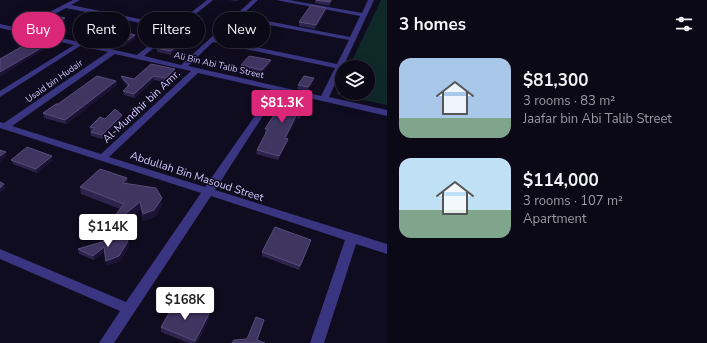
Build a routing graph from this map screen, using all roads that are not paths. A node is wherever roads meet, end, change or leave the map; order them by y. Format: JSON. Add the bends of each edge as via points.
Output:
{"nodes":[{"id":1,"x":77,"y":0,"type":"edge"},
{"id":2,"x":210,"y":0,"type":"edge"},
{"id":3,"x":255,"y":0,"type":"edge"},
{"id":4,"x":279,"y":0,"type":"edge"},
{"id":5,"x":371,"y":0,"type":"edge"},
{"id":6,"x":66,"y":6,"type":"junction"},
{"id":7,"x":54,"y":12,"type":"edge"},
{"id":8,"x":195,"y":12,"type":"edge"},
{"id":9,"x":242,"y":12,"type":"edge"},
{"id":10,"x":365,"y":14,"type":"junction"},
{"id":11,"x":138,"y":20,"type":"edge"},
{"id":12,"x":270,"y":23,"type":"edge"},
{"id":13,"x":0,"y":26,"type":"edge"},
{"id":14,"x":10,"y":28,"type":"joint"},
{"id":15,"x":0,"y":34,"type":"edge"},
{"id":16,"x":353,"y":39,"type":"junction"},
{"id":17,"x":211,"y":40,"type":"joint"},
{"id":18,"x":73,"y":48,"type":"edge"},
{"id":19,"x":96,"y":48,"type":"edge"},
{"id":20,"x":150,"y":48,"type":"edge"},
{"id":21,"x":114,"y":52,"type":"junction"},
{"id":22,"x":138,"y":57,"type":"junction"},
{"id":23,"x":342,"y":60,"type":"edge"},
{"id":24,"x":335,"y":66,"type":"edge"},
{"id":25,"x":183,"y":67,"type":"junction"},
{"id":26,"x":196,"y":70,"type":"junction"},
{"id":27,"x":335,"y":76,"type":"edge"},
{"id":28,"x":277,"y":89,"type":"junction"},
{"id":29,"x":0,"y":95,"type":"edge"},
{"id":30,"x":324,"y":99,"type":"junction"},
{"id":31,"x":387,"y":113,"type":"edge"},
{"id":32,"x":3,"y":126,"type":"edge"},
{"id":33,"x":102,"y":158,"type":"junction"},
{"id":34,"x":208,"y":192,"type":"junction"},
{"id":35,"x":352,"y":238,"type":"junction"},
{"id":36,"x":387,"y":249,"type":"edge"},
{"id":37,"x":0,"y":254,"type":"edge"},
{"id":38,"x":129,"y":309,"type":"junction"},
{"id":39,"x":106,"y":343,"type":"edge"},
{"id":40,"x":317,"y":343,"type":"edge"}],
"edges":[{"from":1,"to":6,"type":"street"},
{"from":2,"to":8,"type":"street"},
{"from":3,"to":9,"type":"street"},
{"from":4,"to":10,"type":"street"},
{"from":5,"to":10,"type":"street"},
{"from":6,"to":7,"type":"street"},
{"from":6,"to":11,"type":"street"},
{"from":10,"to":16,"type":"street"},
{"from":12,"to":16,"type":"street"},
{"from":13,"to":14,"type":"street","name":"Ali Bin Abi Talib Street"},
{"from":14,"to":15,"type":"street"},
{"from":16,"to":23,"type":"street"},
{"from":17,"to":24,"type":"street"},
{"from":17,"to":25,"type":"street"},
{"from":18,"to":29,"type":"street"},
{"from":19,"to":21,"type":"street","name":"Ali Bin Abi Talib Street"},
{"from":20,"to":22,"type":"street"},
{"from":21,"to":22,"type":"street","name":"Ali Bin Abi Talib Street"},
{"from":21,"to":32,"type":"street","name":"Usaid bin Hudair"},
{"from":22,"to":25,"type":"street","name":"Ali Bin Abi Talib Street"},
{"from":25,"to":26,"type":"street","name":"Ali Bin Abi Talib Street"},
{"from":26,"to":28,"type":"street","name":"Ali Bin Abi Talib Street"},
{"from":26,"to":33,"type":"street","name":"Al-Mundhir bin Amr."},
{"from":27,"to":30,"type":"street"},
{"from":28,"to":30,"type":"street","name":"Ali Bin Abi Talib Street"},
{"from":28,"to":34,"type":"street"},
{"from":30,"to":31,"type":"street","name":"Ali Bin Abi Talib Street"},
{"from":32,"to":33,"type":"street","name":"Abdullah Bin Masoud Street"},
{"from":33,"to":34,"type":"street","name":"Abdullah Bin Masoud Street"},
{"from":34,"to":35,"type":"street","name":"Abdullah Bin Masoud Street"},
{"from":34,"to":38,"type":"street"},
{"from":35,"to":36,"type":"street","name":"Abdullah Bin Masoud Street"},
{"from":35,"to":40,"type":"street"},
{"from":37,"to":38,"type":"street"},
{"from":38,"to":39,"type":"street"}]}
